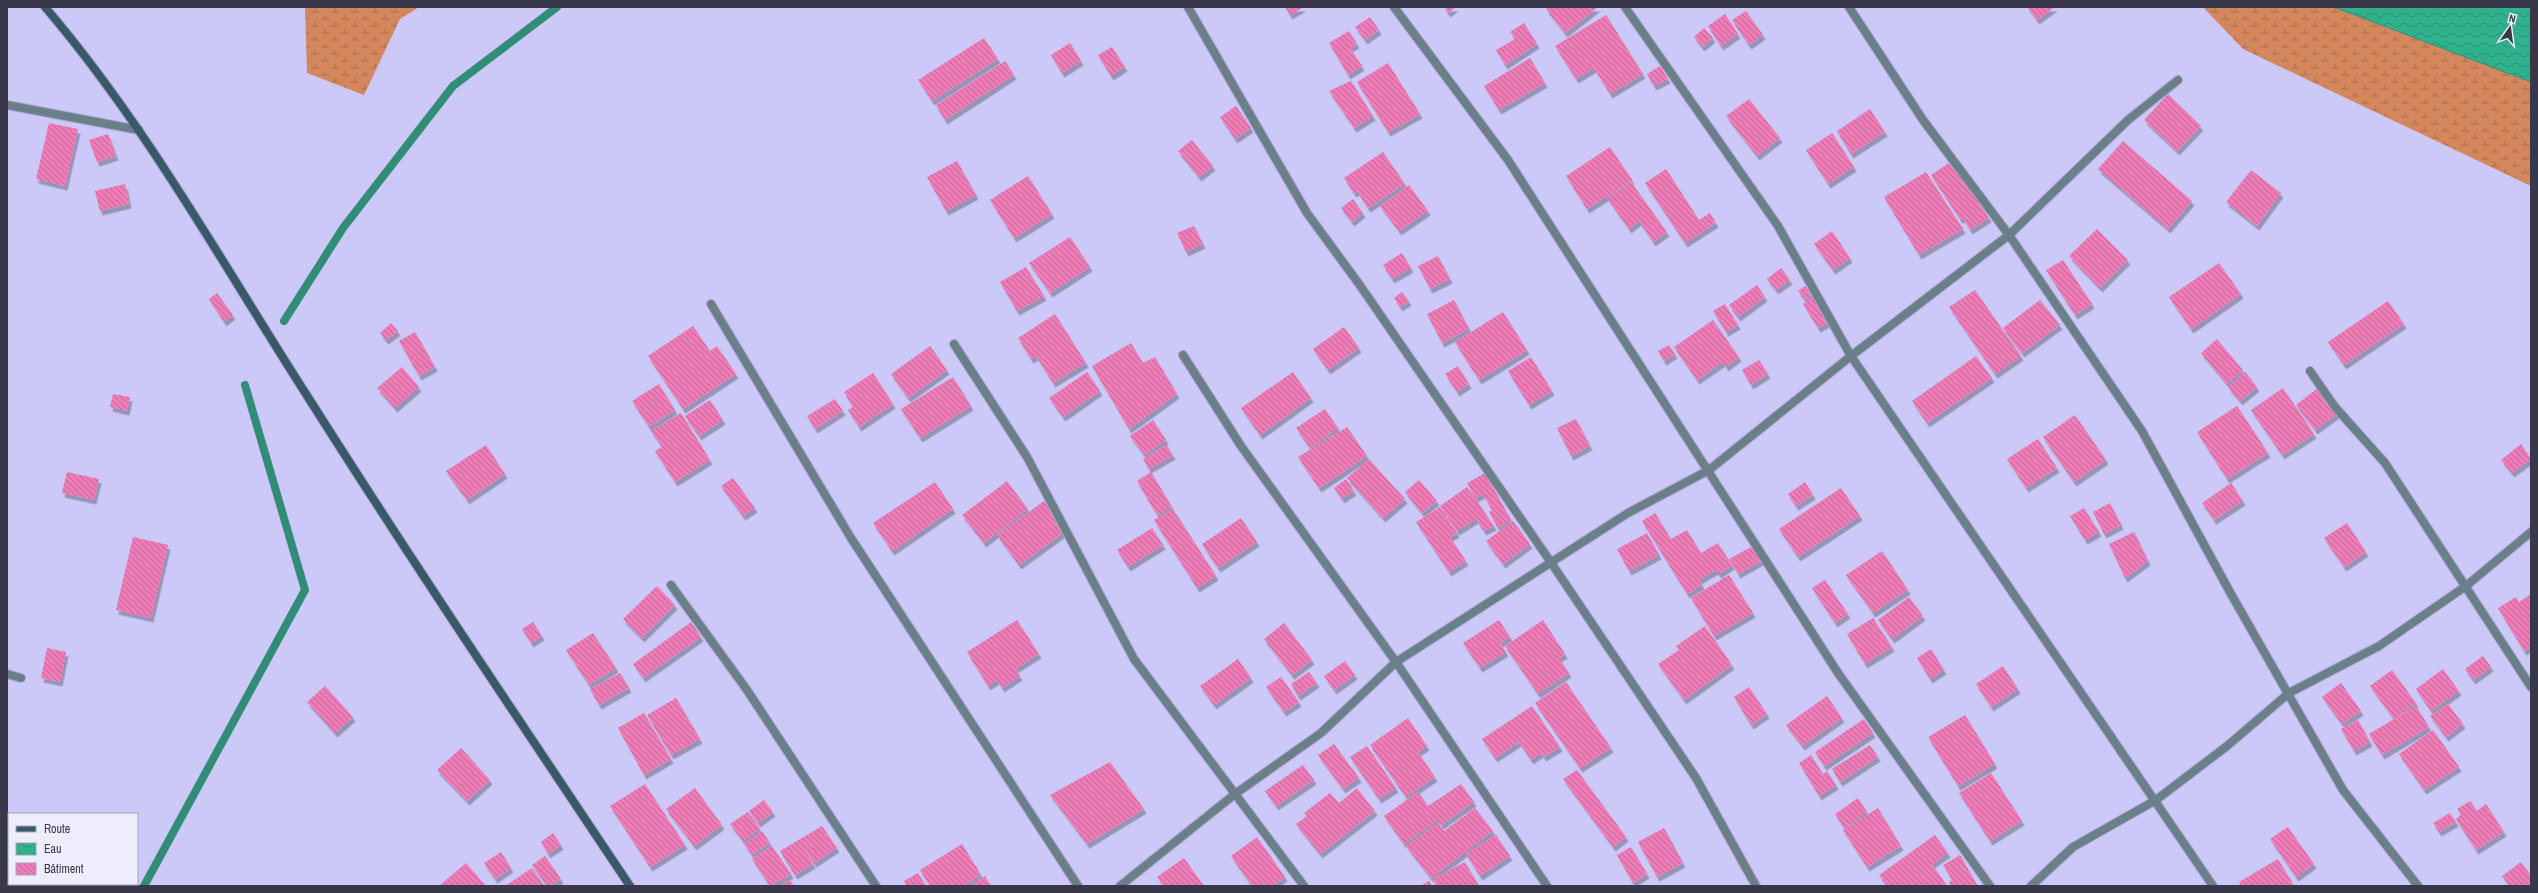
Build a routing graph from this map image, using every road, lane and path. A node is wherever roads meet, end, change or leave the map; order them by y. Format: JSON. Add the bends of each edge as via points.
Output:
{"nodes":[{"id":1,"x":45,"y":7,"type":"edge"},
{"id":2,"x":1188,"y":7,"type":"edge"},
{"id":3,"x":1394,"y":7,"type":"edge"},
{"id":4,"x":1625,"y":7,"type":"edge"},
{"id":5,"x":1849,"y":7,"type":"edge"},
{"id":6,"x":2178,"y":80,"type":"dead end"},
{"id":7,"x":7,"y":105,"type":"edge"},
{"id":8,"x":139,"y":130,"type":"junction"},
{"id":9,"x":2009,"y":235,"type":"junction"},
{"id":10,"x":710,"y":304,"type":"dead end"},
{"id":11,"x":954,"y":344,"type":"dead end"},
{"id":12,"x":1183,"y":355,"type":"dead end"},
{"id":13,"x":1851,"y":356,"type":"junction"},
{"id":14,"x":2310,"y":371,"type":"dead end"},
{"id":15,"x":1709,"y":470,"type":"junction"},
{"id":16,"x":2531,"y":532,"type":"edge"},
{"id":17,"x":1550,"y":561,"type":"junction"},
{"id":18,"x":671,"y":586,"type":"dead end"},
{"id":19,"x":2466,"y":586,"type":"junction"},
{"id":20,"x":1396,"y":662,"type":"junction"},
{"id":21,"x":7,"y":674,"type":"edge"},
{"id":22,"x":22,"y":678,"type":"dead end"},
{"id":23,"x":2531,"y":687,"type":"edge"},
{"id":24,"x":2289,"y":693,"type":"junction"},
{"id":25,"x":1235,"y":794,"type":"junction"},
{"id":26,"x":2156,"y":800,"type":"junction"},
{"id":27,"x":630,"y":886,"type":"edge"},
{"id":28,"x":876,"y":886,"type":"edge"},
{"id":29,"x":1078,"y":886,"type":"edge"},
{"id":30,"x":1120,"y":886,"type":"edge"},
{"id":31,"x":1304,"y":886,"type":"edge"},
{"id":32,"x":1547,"y":886,"type":"edge"},
{"id":33,"x":1756,"y":886,"type":"edge"},
{"id":34,"x":1990,"y":886,"type":"edge"},
{"id":35,"x":2031,"y":886,"type":"edge"},
{"id":36,"x":2213,"y":886,"type":"edge"},
{"id":37,"x":2418,"y":886,"type":"edge"}],
"edges":[{"from":1,"to":8,"type":"street","via":[[101,75]]},
{"from":2,"to":17,"type":"street","via":[[1307,213]]},
{"from":3,"to":15,"type":"street","via":[[1508,160]]},
{"from":4,"to":13,"type":"street","via":[[1778,226]]},
{"from":5,"to":9,"type":"street","via":[[1923,120]]},
{"from":6,"to":9,"type":"street","via":[[2128,120]]},
{"from":7,"to":8,"type":"street"},
{"from":8,"to":27,"type":"street","via":[[312,403]]},
{"from":9,"to":13,"type":"street"},
{"from":9,"to":24,"type":"street","via":[[2142,431],[2231,594]]},
{"from":10,"to":29,"type":"street","via":[[851,538]]},
{"from":11,"to":25,"type":"street","via":[[1027,457],[1134,659]]},
{"from":12,"to":20,"type":"street","via":[[1241,446]]},
{"from":13,"to":15,"type":"street"},
{"from":13,"to":26,"type":"street"},
{"from":14,"to":19,"type":"street","via":[[2335,407],[2385,463]]},
{"from":15,"to":17,"type":"street","via":[[1628,512]]},
{"from":15,"to":34,"type":"street","via":[[1838,674]]},
{"from":16,"to":19,"type":"street"},
{"from":17,"to":20,"type":"street"},
{"from":17,"to":33,"type":"street","via":[[1696,778]]},
{"from":18,"to":28,"type":"street","via":[[747,690]]},
{"from":19,"to":23,"type":"street"},
{"from":19,"to":24,"type":"street","via":[[2379,646]]},
{"from":20,"to":25,"type":"street","via":[[1322,733]]},
{"from":20,"to":32,"type":"street"},
{"from":21,"to":22,"type":"street"},
{"from":24,"to":26,"type":"street","via":[[2227,746]]},
{"from":24,"to":37,"type":"street","via":[[2343,790]]},
{"from":25,"to":30,"type":"street"},
{"from":25,"to":31,"type":"street"},
{"from":26,"to":35,"type":"street","via":[[2073,847]]},
{"from":26,"to":36,"type":"street"}]}
